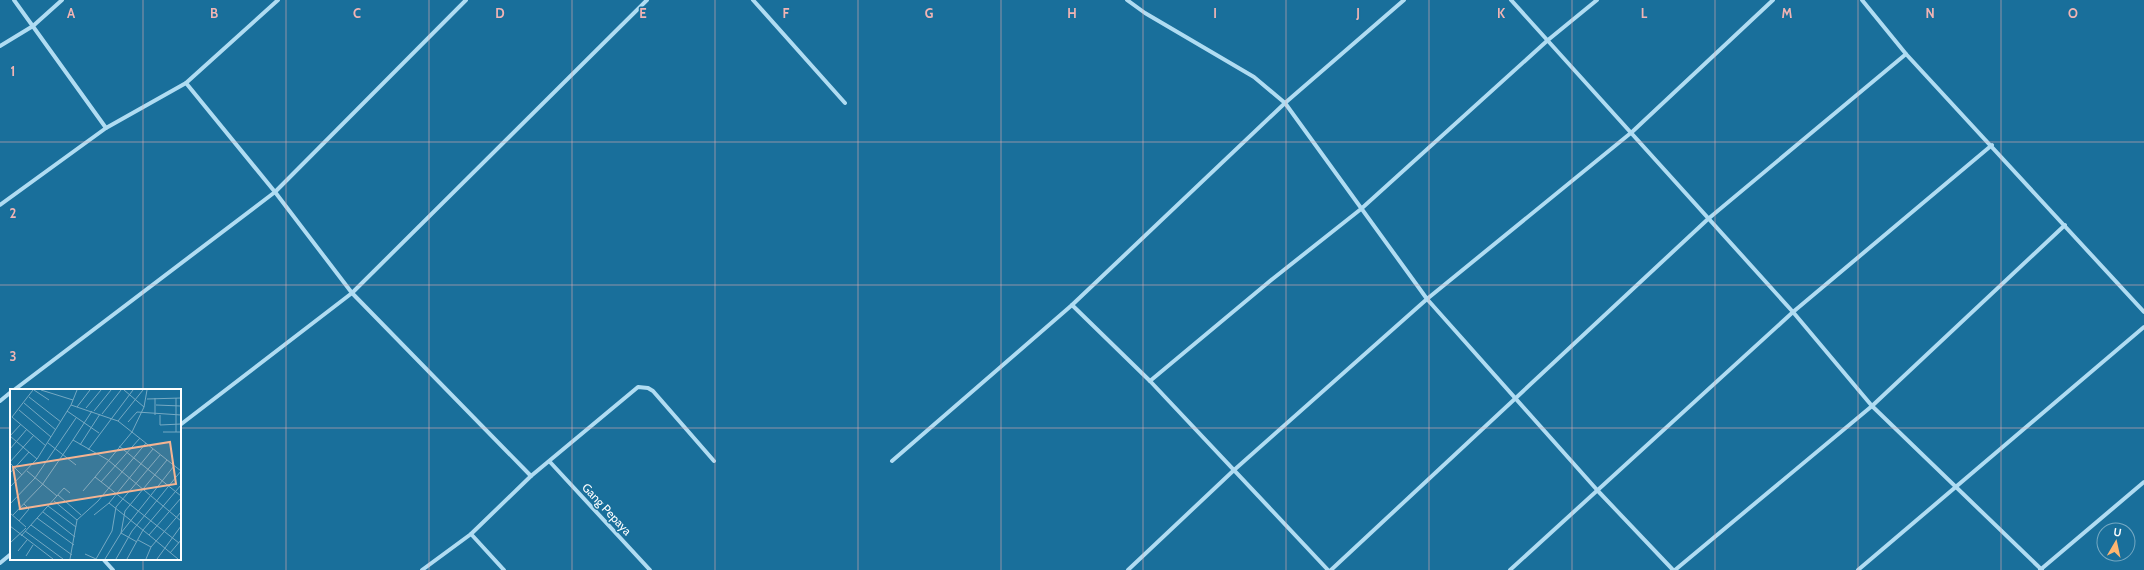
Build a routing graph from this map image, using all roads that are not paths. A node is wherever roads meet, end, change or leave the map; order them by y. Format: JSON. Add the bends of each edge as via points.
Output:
{"nodes":[{"id":1,"x":14,"y":0,"type":"edge"},
{"id":2,"x":62,"y":0,"type":"edge"},
{"id":3,"x":278,"y":0,"type":"edge"},
{"id":4,"x":466,"y":0,"type":"edge"},
{"id":5,"x":647,"y":0,"type":"edge"},
{"id":6,"x":753,"y":0,"type":"edge"},
{"id":7,"x":1127,"y":0,"type":"edge"},
{"id":8,"x":1404,"y":0,"type":"edge"},
{"id":9,"x":1511,"y":0,"type":"edge"},
{"id":10,"x":1597,"y":0,"type":"edge"},
{"id":11,"x":1773,"y":0,"type":"edge"},
{"id":12,"x":1862,"y":0,"type":"edge"},
{"id":13,"x":33,"y":26,"type":"junction"},
{"id":14,"x":1548,"y":40,"type":"junction"},
{"id":15,"x":0,"y":46,"type":"edge"},
{"id":16,"x":1906,"y":54,"type":"junction"},
{"id":17,"x":186,"y":82,"type":"junction"},
{"id":18,"x":845,"y":103,"type":"dead end"},
{"id":19,"x":1285,"y":103,"type":"junction"},
{"id":20,"x":106,"y":128,"type":"junction"},
{"id":21,"x":1632,"y":132,"type":"junction"},
{"id":22,"x":1992,"y":145,"type":"junction"},
{"id":23,"x":275,"y":192,"type":"junction"},
{"id":24,"x":0,"y":205,"type":"edge"},
{"id":25,"x":1362,"y":209,"type":"junction"},
{"id":26,"x":1708,"y":219,"type":"junction"},
{"id":27,"x":2065,"y":225,"type":"junction"},
{"id":28,"x":352,"y":293,"type":"junction"},
{"id":29,"x":1427,"y":299,"type":"junction"},
{"id":30,"x":1072,"y":305,"type":"junction"},
{"id":31,"x":1793,"y":312,"type":"junction"},
{"id":32,"x":2144,"y":312,"type":"edge"},
{"id":33,"x":2144,"y":327,"type":"edge"},
{"id":34,"x":1150,"y":381,"type":"junction"},
{"id":35,"x":15,"y":389,"type":"edge"},
{"id":36,"x":10,"y":393,"type":"edge"},
{"id":37,"x":1515,"y":398,"type":"junction"},
{"id":38,"x":0,"y":401,"type":"edge"},
{"id":39,"x":1872,"y":406,"type":"junction"},
{"id":40,"x":181,"y":424,"type":"edge"},
{"id":41,"x":714,"y":461,"type":"dead end"},
{"id":42,"x":892,"y":461,"type":"dead end"},
{"id":43,"x":550,"y":462,"type":"junction"},
{"id":44,"x":1232,"y":471,"type":"junction"},
{"id":45,"x":531,"y":476,"type":"junction"},
{"id":46,"x":2144,"y":482,"type":"edge"},
{"id":47,"x":1956,"y":486,"type":"junction"},
{"id":48,"x":1598,"y":491,"type":"junction"},
{"id":49,"x":471,"y":534,"type":"junction"},
{"id":50,"x":10,"y":555,"type":"edge"},
{"id":51,"x":104,"y":560,"type":"edge"},
{"id":52,"x":0,"y":563,"type":"edge"},
{"id":53,"x":113,"y":570,"type":"edge"},
{"id":54,"x":422,"y":570,"type":"edge"},
{"id":55,"x":504,"y":570,"type":"edge"},
{"id":56,"x":650,"y":570,"type":"edge"},
{"id":57,"x":1128,"y":570,"type":"edge"},
{"id":58,"x":1329,"y":570,"type":"edge"},
{"id":59,"x":1510,"y":570,"type":"edge"},
{"id":60,"x":1674,"y":570,"type":"edge"},
{"id":61,"x":1858,"y":570,"type":"edge"},
{"id":62,"x":2041,"y":570,"type":"edge"}],
"edges":[{"from":1,"to":13,"type":"street"},
{"from":2,"to":13,"type":"street"},
{"from":3,"to":17,"type":"street"},
{"from":4,"to":23,"type":"street"},
{"from":5,"to":28,"type":"street"},
{"from":6,"to":18,"type":"street"},
{"from":7,"to":19,"type":"street","via":[[1254,78]]},
{"from":8,"to":19,"type":"street"},
{"from":9,"to":14,"type":"street"},
{"from":10,"to":14,"type":"street"},
{"from":11,"to":21,"type":"street"},
{"from":12,"to":16,"type":"street"},
{"from":13,"to":15,"type":"street"},
{"from":13,"to":20,"type":"street"},
{"from":14,"to":21,"type":"street"},
{"from":14,"to":25,"type":"street"},
{"from":16,"to":22,"type":"street"},
{"from":16,"to":26,"type":"street"},
{"from":17,"to":20,"type":"street"},
{"from":17,"to":23,"type":"street"},
{"from":19,"to":25,"type":"street"},
{"from":19,"to":30,"type":"street"},
{"from":20,"to":24,"type":"street"},
{"from":21,"to":26,"type":"street"},
{"from":21,"to":29,"type":"street"},
{"from":22,"to":27,"type":"street"},
{"from":22,"to":31,"type":"street"},
{"from":23,"to":28,"type":"street"},
{"from":23,"to":35,"type":"street"},
{"from":25,"to":29,"type":"street"},
{"from":25,"to":34,"type":"street","via":[[1270,281]]},
{"from":26,"to":31,"type":"street"},
{"from":26,"to":37,"type":"street"},
{"from":27,"to":32,"type":"street"},
{"from":27,"to":39,"type":"street"},
{"from":28,"to":40,"type":"street"},
{"from":28,"to":45,"type":"street"},
{"from":29,"to":37,"type":"street"},
{"from":29,"to":44,"type":"street"},
{"from":30,"to":34,"type":"street"},
{"from":30,"to":42,"type":"street"},
{"from":31,"to":39,"type":"street"},
{"from":31,"to":48,"type":"street"},
{"from":33,"to":47,"type":"street"},
{"from":34,"to":44,"type":"street"},
{"from":36,"to":38,"type":"street"},
{"from":37,"to":48,"type":"street"},
{"from":37,"to":58,"type":"street"},
{"from":39,"to":47,"type":"street"},
{"from":39,"to":60,"type":"street"},
{"from":41,"to":43,"type":"street","via":[[653,391],[641,386],[630,392]]},
{"from":43,"to":45,"type":"street"},
{"from":43,"to":56,"type":"street","name":"Gang Pepaya"},
{"from":44,"to":57,"type":"street"},
{"from":44,"to":58,"type":"street"},
{"from":45,"to":49,"type":"street"},
{"from":46,"to":62,"type":"street"},
{"from":47,"to":61,"type":"street"},
{"from":47,"to":62,"type":"street"},
{"from":48,"to":59,"type":"street"},
{"from":48,"to":60,"type":"street"},
{"from":49,"to":54,"type":"street"},
{"from":49,"to":55,"type":"street"},
{"from":50,"to":52,"type":"street"},
{"from":51,"to":53,"type":"street"}]}
